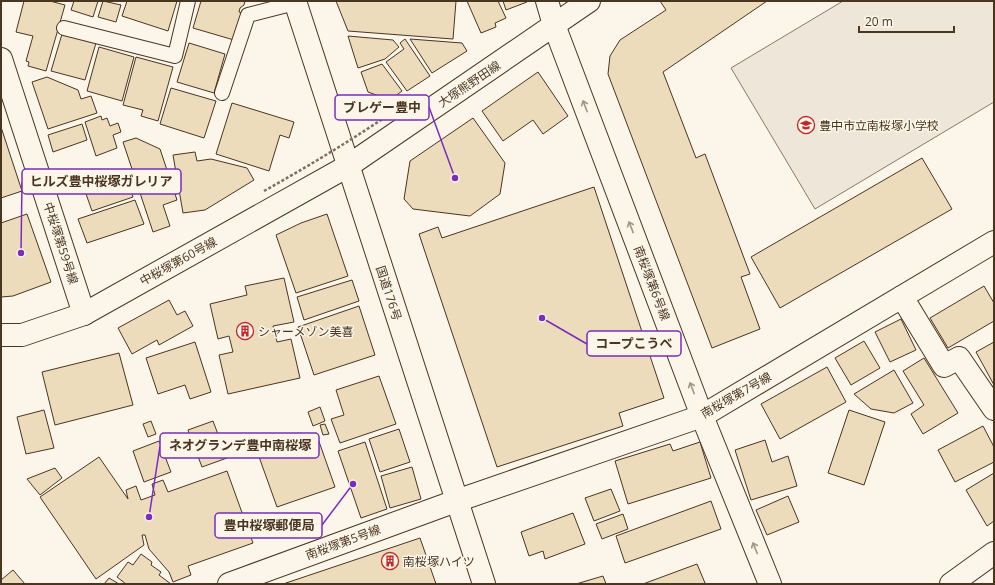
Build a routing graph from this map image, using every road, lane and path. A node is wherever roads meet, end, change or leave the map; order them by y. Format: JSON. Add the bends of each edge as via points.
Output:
{"nodes":[{"id":1,"x":188,"y":1,"type":"edge"},
{"id":2,"x":547,"y":1,"type":"edge"},
{"id":3,"x":589,"y":1,"type":"edge"},
{"id":4,"x":295,"y":2,"type":"edge"},
{"id":5,"x":554,"y":25,"type":"junction"},
{"id":6,"x":64,"y":28,"type":"dead end"},
{"id":7,"x":1,"y":59,"type":"edge"},
{"id":8,"x":222,"y":93,"type":"dead end"},
{"id":9,"x":415,"y":97,"type":"dead end"},
{"id":10,"x":348,"y":166,"type":"junction"},
{"id":11,"x":264,"y":191,"type":"dead end"},
{"id":12,"x":994,"y":242,"type":"edge"},
{"id":13,"x":902,"y":297,"type":"junction"},
{"id":14,"x":84,"y":314,"type":"junction"},
{"id":15,"x":1,"y":335,"type":"edge"},
{"id":16,"x":994,"y":409,"type":"edge"},
{"id":17,"x":702,"y":416,"type":"junction"},
{"id":18,"x":456,"y":501,"type":"junction"},
{"id":19,"x":994,"y":553,"type":"edge"},
{"id":20,"x":229,"y":584,"type":"edge"},
{"id":21,"x":484,"y":584,"type":"edge"},
{"id":22,"x":770,"y":584,"type":"edge"},
{"id":23,"x":951,"y":584,"type":"edge"}],
"edges":[{"from":1,"to":6,"type":"lane","via":[[175,56]]},
{"from":2,"to":5,"type":"main road","name":"南桜塚第6号線"},
{"from":3,"to":5,"type":"main road","name":"大塚熊野田線"},
{"from":4,"to":8,"type":"lane","via":[[248,15]]},
{"from":4,"to":10,"type":"main road","name":"国道176号"},
{"from":5,"to":10,"type":"main road","name":"大塚熊野田線"},
{"from":17,"to":5,"type":"main road","name":"南桜塚第6号線","one_way":true},
{"from":7,"to":14,"type":"main road","name":"中桜塚第59号線"},
{"from":9,"to":11,"type":"path","bridge":true,"via":[[317,161]]},
{"from":10,"to":14,"type":"main road","name":"中桜塚第60号線"},
{"from":10,"to":18,"type":"main road","name":"国道176号"},
{"from":12,"to":13,"type":"main road","name":"南桜塚第7号線"},
{"from":13,"to":16,"type":"main road","via":[[944,366],[958,358]]},
{"from":13,"to":17,"type":"main road","name":"南桜塚第7号線"},
{"from":14,"to":15,"type":"main road","name":"中桜塚第60号線","via":[[22,335]]},
{"from":17,"to":18,"type":"main road","name":"南桜塚第7号線"},
{"from":22,"to":17,"type":"main road","name":"南桜塚第6号線","one_way":true},
{"from":18,"to":20,"type":"main road","name":"南桜塚第5号線"},
{"from":18,"to":21,"type":"main road","name":"国道176号"},
{"from":19,"to":23,"type":"main road"}]}
